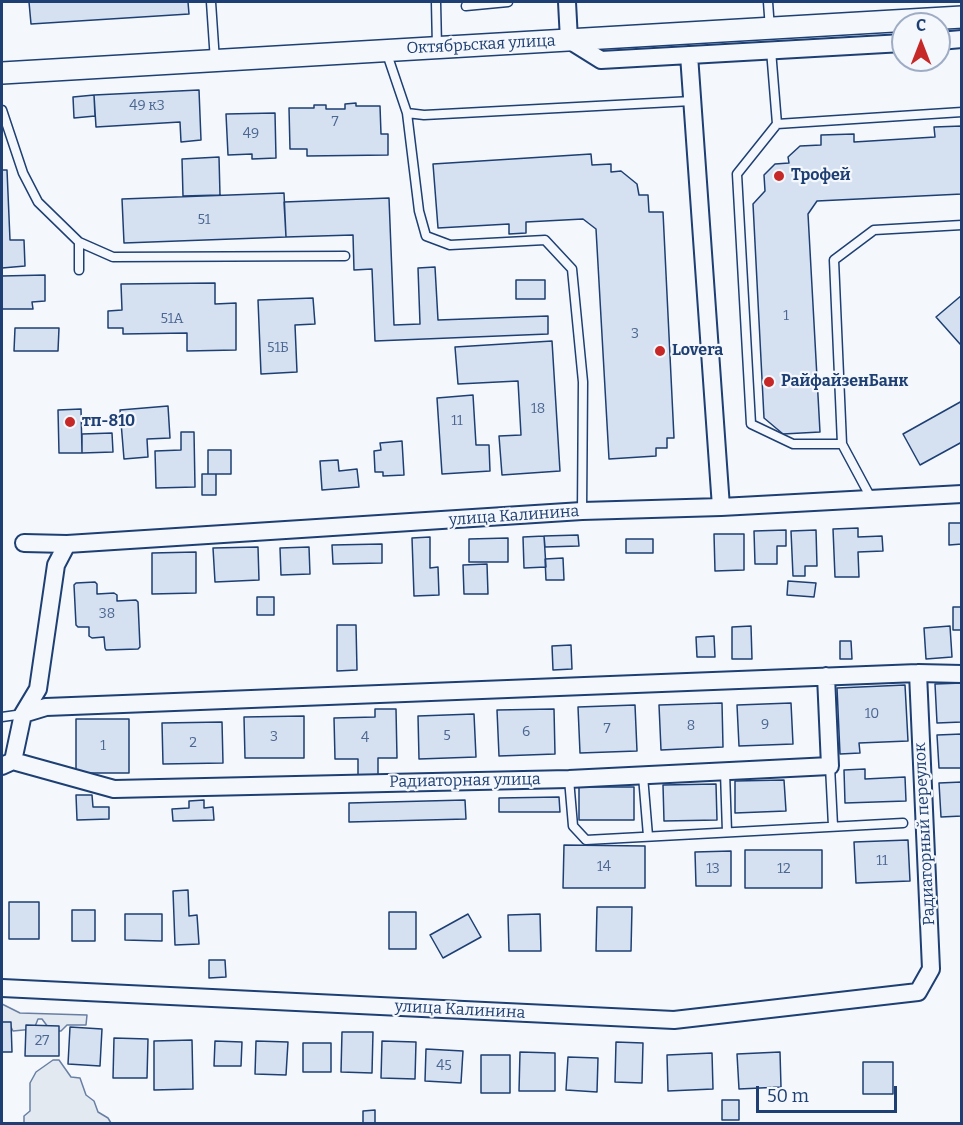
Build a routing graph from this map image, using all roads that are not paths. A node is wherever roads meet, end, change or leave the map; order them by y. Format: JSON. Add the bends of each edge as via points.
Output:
{"nodes":[{"id":1,"x":211,"y":2,"type":"edge"},
{"id":2,"x":436,"y":2,"type":"edge"},
{"id":3,"x":508,"y":2,"type":"edge"},
{"id":4,"x":567,"y":2,"type":"edge"},
{"id":5,"x":768,"y":2,"type":"edge"},
{"id":6,"x":466,"y":6,"type":"dead end"},
{"id":7,"x":962,"y":17,"type":"edge"},
{"id":8,"x":770,"y":29,"type":"junction"},
{"id":9,"x":569,"y":40,"type":"junction"},
{"id":10,"x":891,"y":44,"type":"edge"},
{"id":11,"x":437,"y":47,"type":"junction"},
{"id":12,"x":771,"y":50,"type":"junction"},
{"id":13,"x":386,"y":51,"type":"junction"},
{"id":14,"x":688,"y":55,"type":"junction"},
{"id":15,"x":215,"y":61,"type":"junction"},
{"id":16,"x":2,"y":73,"type":"edge"},
{"id":17,"x":692,"y":101,"type":"junction"},
{"id":18,"x":2,"y":110,"type":"edge"},
{"id":19,"x":962,"y":112,"type":"edge"},
{"id":20,"x":407,"y":113,"type":"junction"},
{"id":21,"x":777,"y":124,"type":"junction"},
{"id":22,"x":962,"y":225,"type":"edge"},
{"id":23,"x":79,"y":242,"type":"junction"},
{"id":24,"x":345,"y":256,"type":"dead end"},
{"id":25,"x":79,"y":270,"type":"dead end"},
{"id":26,"x":842,"y":444,"type":"junction"},
{"id":27,"x":962,"y":494,"type":"edge"},
{"id":28,"x":871,"y":498,"type":"junction"},
{"id":29,"x":721,"y":507,"type":"junction"},
{"id":30,"x":582,"y":511,"type":"junction"},
{"id":31,"x":24,"y":543,"type":"dead end"},
{"id":32,"x":67,"y":544,"type":"junction"},
{"id":33,"x":918,"y":673,"type":"junction"},
{"id":34,"x":962,"y":674,"type":"edge"},
{"id":35,"x":826,"y":676,"type":"junction"},
{"id":36,"x":22,"y":714,"type":"junction"},
{"id":37,"x":2,"y":717,"type":"edge"},
{"id":38,"x":7,"y":763,"type":"edge"},
{"id":39,"x":830,"y":766,"type":"junction"},
{"id":40,"x":725,"y":772,"type":"junction"},
{"id":41,"x":644,"y":776,"type":"junction"},
{"id":42,"x":569,"y":779,"type":"junction"},
{"id":43,"x":903,"y":823,"type":"dead end"},
{"id":44,"x":833,"y":826,"type":"junction"},
{"id":45,"x":726,"y":832,"type":"junction"},
{"id":46,"x":648,"y":836,"type":"junction"},
{"id":47,"x":2,"y":988,"type":"edge"},
{"id":48,"x":918,"y":992,"type":"joint"}],
"edges":[{"from":1,"to":15,"type":"lane"},
{"from":2,"to":11,"type":"lane"},
{"from":3,"to":6,"type":"lane"},
{"from":4,"to":9,"type":"street"},
{"from":5,"to":8,"type":"lane"},
{"from":7,"to":8,"type":"street","name":"Октябрьская улица"},
{"from":8,"to":9,"type":"street","name":"Октябрьская улица"},
{"from":9,"to":11,"type":"street","name":"Октябрьская улица"},
{"from":9,"to":14,"type":"street","via":[[602,60]]},
{"from":10,"to":12,"type":"street"},
{"from":11,"to":13,"type":"street","name":"Октябрьская улица"},
{"from":12,"to":14,"type":"street"},
{"from":12,"to":21,"type":"lane"},
{"from":13,"to":15,"type":"street","name":"Октябрьская улица"},
{"from":13,"to":20,"type":"lane"},
{"from":14,"to":17,"type":"street"},
{"from":15,"to":16,"type":"street","name":"Октябрьская улица"},
{"from":17,"to":20,"type":"lane"},
{"from":17,"to":29,"type":"street"},
{"from":18,"to":23,"type":"lane","via":[[23,172],[38,202]]},
{"from":19,"to":21,"type":"lane"},
{"from":20,"to":30,"type":"lane","via":[[419,211],[426,236],[450,245],[545,240],[572,269],[583,382]]},
{"from":21,"to":26,"type":"lane","via":[[737,174],[751,424],[793,444]]},
{"from":22,"to":26,"type":"lane","via":[[874,231],[834,260]]},
{"from":23,"to":24,"type":"lane","via":[[113,257]]},
{"from":23,"to":25,"type":"lane"},
{"from":26,"to":28,"type":"lane"},
{"from":27,"to":28,"type":"street","name":"улица Калинина"},
{"from":28,"to":29,"type":"street","name":"улица Калинина"},
{"from":29,"to":30,"type":"street","name":"улица Калинина"},
{"from":30,"to":32,"type":"street","name":"улица Калинина"},
{"from":31,"to":32,"type":"street","name":"улица Калинина"},
{"from":32,"to":36,"type":"street","via":[[56,565],[38,689]]},
{"from":33,"to":34,"type":"street"},
{"from":33,"to":35,"type":"street"},
{"from":33,"to":48,"type":"street","name":"Радиаторный переулок","via":[[931,969]]},
{"from":35,"to":36,"type":"street","via":[[46,707]]},
{"from":35,"to":39,"type":"street"},
{"from":36,"to":37,"type":"lane"},
{"from":36,"to":38,"type":"street"},
{"from":38,"to":42,"type":"street","name":"Радиаторная улица","via":[[114,789]]},
{"from":39,"to":40,"type":"street","name":"Радиаторная улица"},
{"from":39,"to":44,"type":"lane"},
{"from":40,"to":41,"type":"street","name":"Радиаторная улица"},
{"from":40,"to":45,"type":"lane"},
{"from":41,"to":42,"type":"street","name":"Радиаторная улица"},
{"from":41,"to":46,"type":"lane"},
{"from":42,"to":46,"type":"lane","via":[[573,826],[586,840]]},
{"from":43,"to":44,"type":"lane"},
{"from":44,"to":45,"type":"lane"},
{"from":45,"to":46,"type":"lane"},
{"from":47,"to":48,"type":"street","name":"улица Калинина","via":[[674,1020]]}]}
